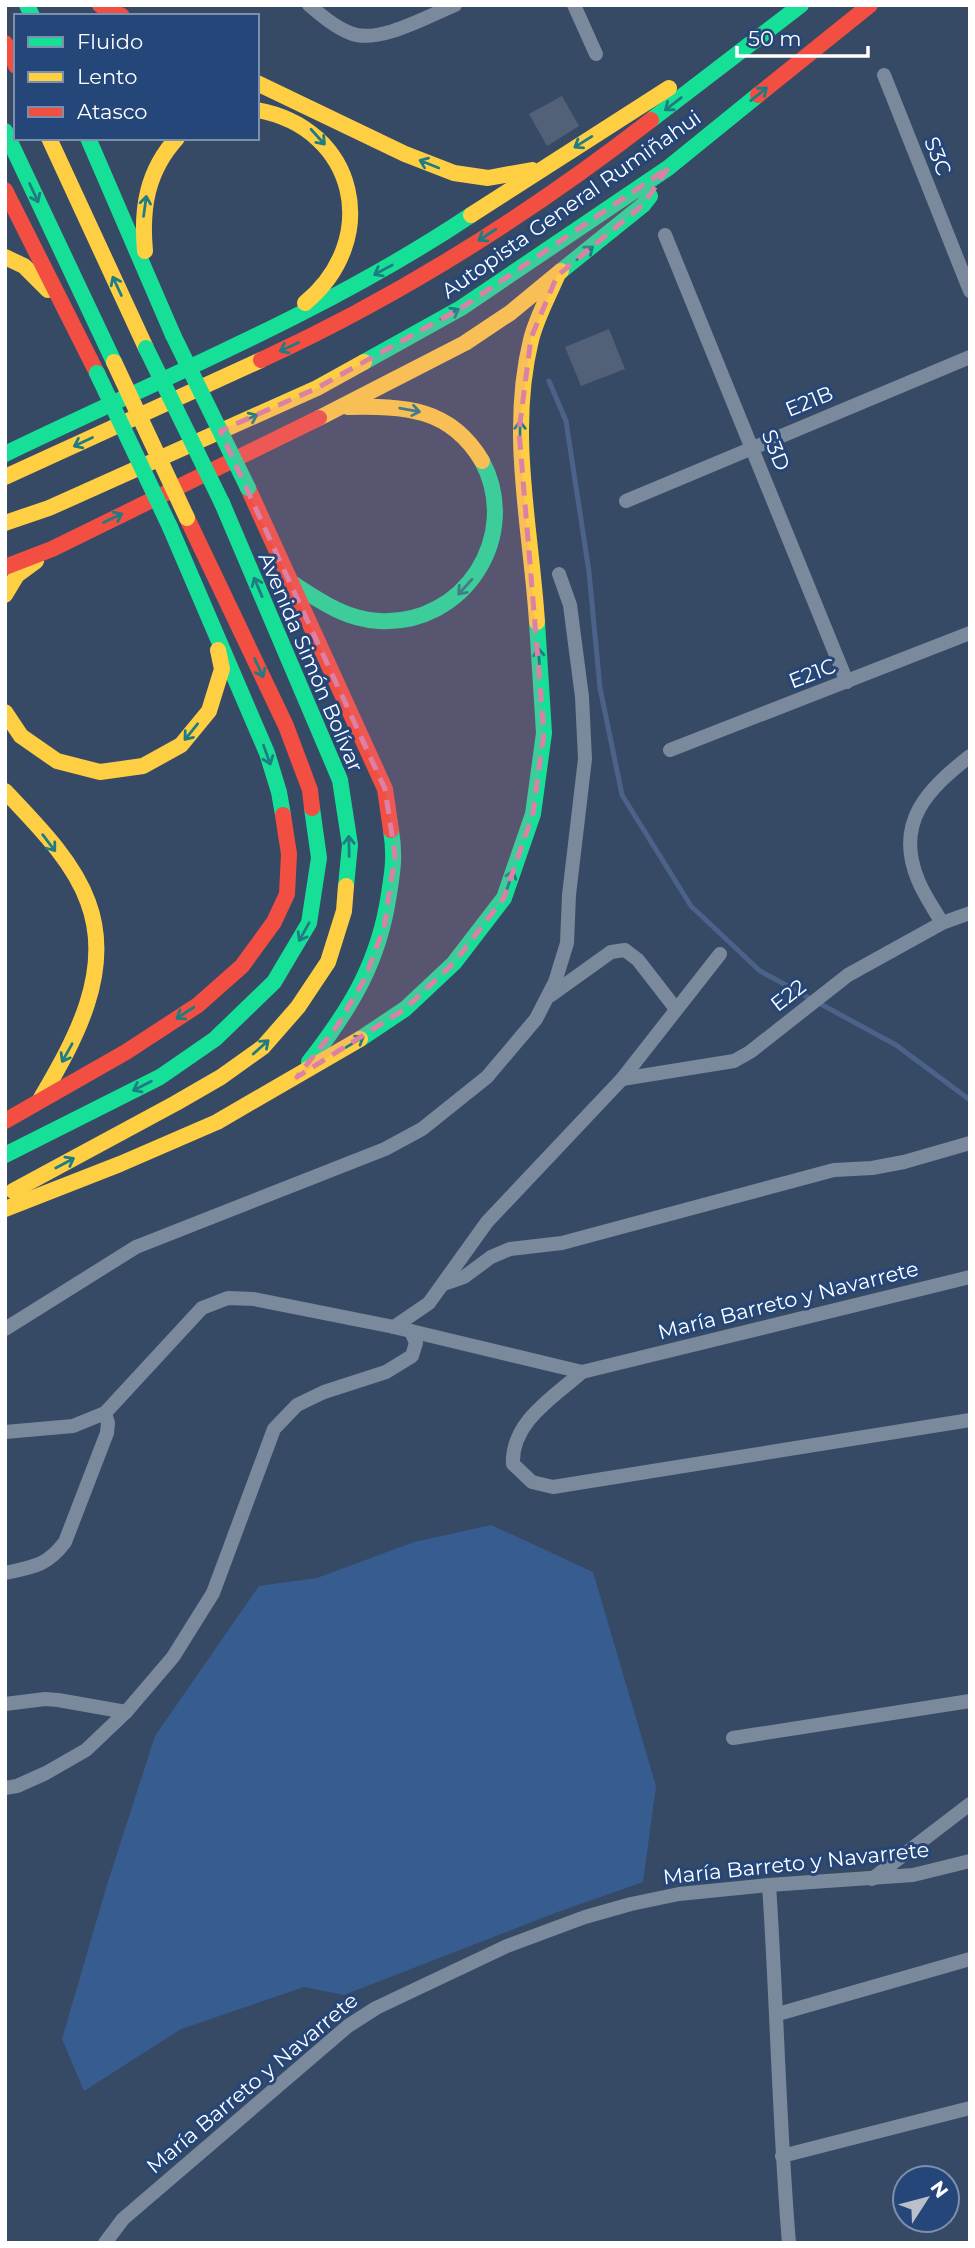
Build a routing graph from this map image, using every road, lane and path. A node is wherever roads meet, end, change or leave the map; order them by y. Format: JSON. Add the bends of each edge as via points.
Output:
{"nodes":[{"id":1,"x":100,"y":5,"type":"edge"},
{"id":2,"x":309,"y":5,"type":"edge"},
{"id":3,"x":455,"y":5,"type":"edge"},
{"id":4,"x":574,"y":5,"type":"edge"},
{"id":5,"x":801,"y":5,"type":"edge"},
{"id":6,"x":870,"y":5,"type":"edge"},
{"id":7,"x":118,"y":14,"type":"edge"},
{"id":8,"x":5,"y":43,"type":"edge"},
{"id":9,"x":596,"y":54,"type":"dead end"},
{"id":10,"x":14,"y":62,"type":"edge"},
{"id":11,"x":727,"y":62,"type":"junction"},
{"id":12,"x":884,"y":75,"type":"dead end"},
{"id":13,"x":259,"y":84,"type":"edge"},
{"id":14,"x":259,"y":110,"type":"edge"},
{"id":15,"x":5,"y":131,"type":"edge"},
{"id":16,"x":50,"y":140,"type":"edge"},
{"id":17,"x":90,"y":140,"type":"edge"},
{"id":18,"x":175,"y":140,"type":"edge"},
{"id":19,"x":544,"y":167,"type":"junction"},
{"id":20,"x":668,"y":168,"type":"junction"},
{"id":21,"x":5,"y":190,"type":"edge"},
{"id":22,"x":665,"y":235,"type":"dead end"},
{"id":23,"x":5,"y":257,"type":"edge"},
{"id":24,"x":148,"y":274,"type":"junction"},
{"id":25,"x":557,"y":276,"type":"junction"},
{"id":26,"x":970,"y":291,"type":"edge"},
{"id":27,"x":61,"y":303,"type":"junction"},
{"id":28,"x":264,"y":333,"type":"junction"},
{"id":29,"x":970,"y":357,"type":"edge"},
{"id":30,"x":342,"y":407,"type":"junction"},
{"id":31,"x":752,"y":447,"type":"junction"},
{"id":32,"x":5,"y":454,"type":"edge"},
{"id":33,"x":5,"y":477,"type":"edge"},
{"id":34,"x":626,"y":502,"type":"dead end"},
{"id":35,"x":5,"y":523,"type":"edge"},
{"id":36,"x":52,"y":549,"type":"junction"},
{"id":37,"x":5,"y":567,"type":"edge"},
{"id":38,"x":559,"y":574,"type":"dead end"},
{"id":39,"x":292,"y":583,"type":"junction"},
{"id":40,"x":5,"y":595,"type":"edge"},
{"id":41,"x":212,"y":625,"type":"junction"},
{"id":42,"x":970,"y":633,"type":"edge"},
{"id":43,"x":847,"y":681,"type":"junction"},
{"id":44,"x":5,"y":712,"type":"edge"},
{"id":45,"x":670,"y":750,"type":"dead end"},
{"id":46,"x":970,"y":756,"type":"edge"},
{"id":47,"x":5,"y":791,"type":"edge"},
{"id":48,"x":970,"y":913,"type":"edge"},
{"id":49,"x":942,"y":923,"type":"junction"},
{"id":50,"x":720,"y":954,"type":"dead end"},
{"id":51,"x":547,"y":997,"type":"junction"},
{"id":52,"x":676,"y":1009,"type":"junction"},
{"id":53,"x":297,"y":1077,"type":"junction"},
{"id":54,"x":622,"y":1079,"type":"junction"},
{"id":55,"x":39,"y":1101,"type":"junction"},
{"id":56,"x":5,"y":1121,"type":"edge"},
{"id":57,"x":970,"y":1143,"type":"edge"},
{"id":58,"x":5,"y":1155,"type":"edge"},
{"id":59,"x":5,"y":1195,"type":"edge"},
{"id":60,"x":5,"y":1209,"type":"edge"},
{"id":61,"x":970,"y":1277,"type":"edge"},
{"id":62,"x":444,"y":1284,"type":"junction"},
{"id":63,"x":394,"y":1327,"type":"junction"},
{"id":64,"x":5,"y":1329,"type":"edge"},
{"id":65,"x":411,"y":1331,"type":"junction"},
{"id":66,"x":582,"y":1372,"type":"junction"},
{"id":67,"x":106,"y":1413,"type":"junction"},
{"id":68,"x":970,"y":1420,"type":"edge"},
{"id":69,"x":5,"y":1432,"type":"edge"},
{"id":70,"x":5,"y":1573,"type":"edge"},
{"id":71,"x":970,"y":1701,"type":"edge"},
{"id":72,"x":5,"y":1704,"type":"edge"},
{"id":73,"x":126,"y":1712,"type":"junction"},
{"id":74,"x":733,"y":1738,"type":"dead end"},
{"id":75,"x":5,"y":1788,"type":"edge"},
{"id":76,"x":970,"y":1804,"type":"edge"},
{"id":77,"x":970,"y":1861,"type":"edge"},
{"id":78,"x":872,"y":1879,"type":"junction"},
{"id":79,"x":769,"y":1885,"type":"junction"},
{"id":80,"x":970,"y":1959,"type":"edge"},
{"id":81,"x":778,"y":2014,"type":"junction"},
{"id":82,"x":970,"y":2108,"type":"edge"},
{"id":83,"x":782,"y":2156,"type":"junction"},
{"id":84,"x":105,"y":2243,"type":"edge"},
{"id":85,"x":789,"y":2243,"type":"edge"}],
"edges":[{"from":1,"to":7,"type":"highway"},
{"from":2,"to":3,"type":"street","via":[[352,34],[370,36]]},
{"from":4,"to":9,"type":"street"},
{"from":5,"to":11,"type":"highway","name":"Autopista General Rumiñahui"},
{"from":20,"to":6,"type":"highway","name":"Autopista General Rumiñahui","one_way":true},
{"from":8,"to":10,"type":"highway"},
{"from":11,"to":19,"type":"highway","one_way":true,"via":[[697,70]]},
{"from":11,"to":33,"type":"highway","name":"Autopista General Rumiñahui","one_way":true,"via":[[588,169],[450,260],[302,341]]},
{"from":12,"to":26,"type":"street","name":"S3C"},
{"from":19,"to":13,"type":"highway","one_way":true,"via":[[488,178],[454,173]]},
{"from":14,"to":28,"type":"highway","one_way":true,"via":[[290,118],[321,139],[341,170],[352,219],[341,258],[315,296]]},
{"from":15,"to":58,"type":"highway","one_way":true,"bridge":true,"via":[[286,726],[310,790],[319,858],[309,923],[274,982],[215,1039],[160,1077]]},
{"from":59,"to":16,"type":"highway","name":"Avenida Simón Bolívar","one_way":true,"bridge":true,"via":[[176,1103],[262,1047],[298,1007],[328,962],[344,912],[350,845],[340,780],[222,503]]},
{"from":17,"to":24,"type":"highway"},
{"from":24,"to":18,"type":"highway","one_way":true,"via":[[142,225],[148,182]]},
{"from":19,"to":28,"type":"highway","one_way":true,"via":[[416,252]]},
{"from":25,"to":20,"type":"highway","one_way":true,"via":[[643,205]]},
{"from":35,"to":20,"type":"highway","name":"Autopista General Rumiñahui","one_way":true,"via":[[49,508],[317,388],[461,308]]},
{"from":21,"to":27,"type":"highway"},
{"from":22,"to":31,"type":"street","name":"S3D"},
{"from":23,"to":27,"type":"highway","via":[[24,266]]},
{"from":24,"to":39,"type":"highway","bridge":true},
{"from":25,"to":30,"type":"highway","via":[[465,344]]},
{"from":53,"to":25,"type":"highway","one_way":true,"via":[[382,1026],[454,963],[503,898],[533,814],[544,733],[519,431],[531,338]]},
{"from":27,"to":41,"type":"highway","bridge":true,"via":[[170,527]]},
{"from":28,"to":32,"type":"highway"},
{"from":29,"to":31,"type":"street","name":"E21B"},
{"from":36,"to":30,"type":"highway","one_way":true},
{"from":30,"to":39,"type":"highway","one_way":true,"via":[[406,408],[427,413],[467,441],[491,481],[495,511],[489,548],[466,589],[432,613],[414,618],[373,621],[351,617]]},
{"from":31,"to":34,"type":"street","name":"E21B"},
{"from":31,"to":43,"type":"street","name":"S3D"},
{"from":36,"to":37,"type":"highway"},
{"from":36,"to":40,"type":"highway","via":[[17,575]]},
{"from":38,"to":51,"type":"street","via":[[570,605],[585,760],[567,943]]},
{"from":39,"to":53,"type":"highway","via":[[385,789],[395,855],[384,928],[365,978],[337,1026]]},
{"from":41,"to":44,"type":"highway","one_way":true,"via":[[222,669],[209,711],[181,745],[143,766],[100,772],[57,761],[21,736]]},
{"from":41,"to":55,"type":"highway","one_way":true,"via":[[279,792],[289,854],[286,894],[274,922],[242,966],[198,1005]]},
{"from":42,"to":43,"type":"street","name":"E21C"},
{"from":43,"to":45,"type":"street","name":"E21C"},
{"from":46,"to":49,"type":"street","via":[[936,785],[915,813],[910,845],[917,879]]},
{"from":47,"to":55,"type":"highway","one_way":true,"via":[[73,875],[88,903],[96,941],[94,978],[84,1019]]},
{"from":48,"to":49,"type":"street","name":"E22"},
{"from":49,"to":54,"type":"street","name":"E22","via":[[848,975],[734,1061]]},
{"from":50,"to":52,"type":"street"},
{"from":51,"to":52,"type":"street","via":[[611,952],[625,950]]},
{"from":51,"to":64,"type":"street","via":[[537,1019],[487,1077],[422,1129],[385,1149],[136,1247]]},
{"from":52,"to":54,"type":"street"},
{"from":53,"to":60,"type":"highway","via":[[217,1122]]},
{"from":54,"to":62,"type":"street","via":[[487,1222]]},
{"from":55,"to":56,"type":"highway"},
{"from":57,"to":62,"type":"street","via":[[904,1163],[834,1170],[562,1243],[510,1249]]},
{"from":61,"to":66,"type":"street","name":"María Barreto y Navarrete"},
{"from":62,"to":63,"type":"street","via":[[429,1303]]},
{"from":63,"to":65,"type":"street","name":"María Barreto y Navarrete"},
{"from":63,"to":67,"type":"street","name":"María Barreto y Navarrete","via":[[254,1298],[228,1298],[202,1308]]},
{"from":65,"to":66,"type":"street","name":"María Barreto y Navarrete"},
{"from":65,"to":73,"type":"street","via":[[416,1343],[412,1356],[386,1371],[297,1405],[274,1429],[213,1593],[173,1657]]},
{"from":66,"to":68,"type":"street","via":[[527,1420],[516,1437],[513,1464],[532,1482],[553,1487]]},
{"from":67,"to":69,"type":"street","name":"María Barreto y Navarrete","via":[[73,1426]]},
{"from":67,"to":70,"type":"street","via":[[107,1433],[65,1542],[38,1566]]},
{"from":71,"to":74,"type":"street"},
{"from":72,"to":73,"type":"street","via":[[45,1699]]},
{"from":73,"to":75,"type":"street","via":[[86,1750],[46,1773]]},
{"from":76,"to":78,"type":"street"},
{"from":77,"to":78,"type":"street","name":"María Barreto y Navarrete","via":[[914,1875]]},
{"from":78,"to":79,"type":"street","name":"María Barreto y Navarrete"},
{"from":79,"to":81,"type":"street"},
{"from":79,"to":84,"type":"street","name":"María Barreto y Navarrete","via":[[679,1894],[585,1917],[507,1946],[376,2008],[348,2026],[123,2219]]},
{"from":80,"to":81,"type":"street"},
{"from":81,"to":83,"type":"street"},
{"from":82,"to":83,"type":"street"},
{"from":83,"to":85,"type":"street"}]}
